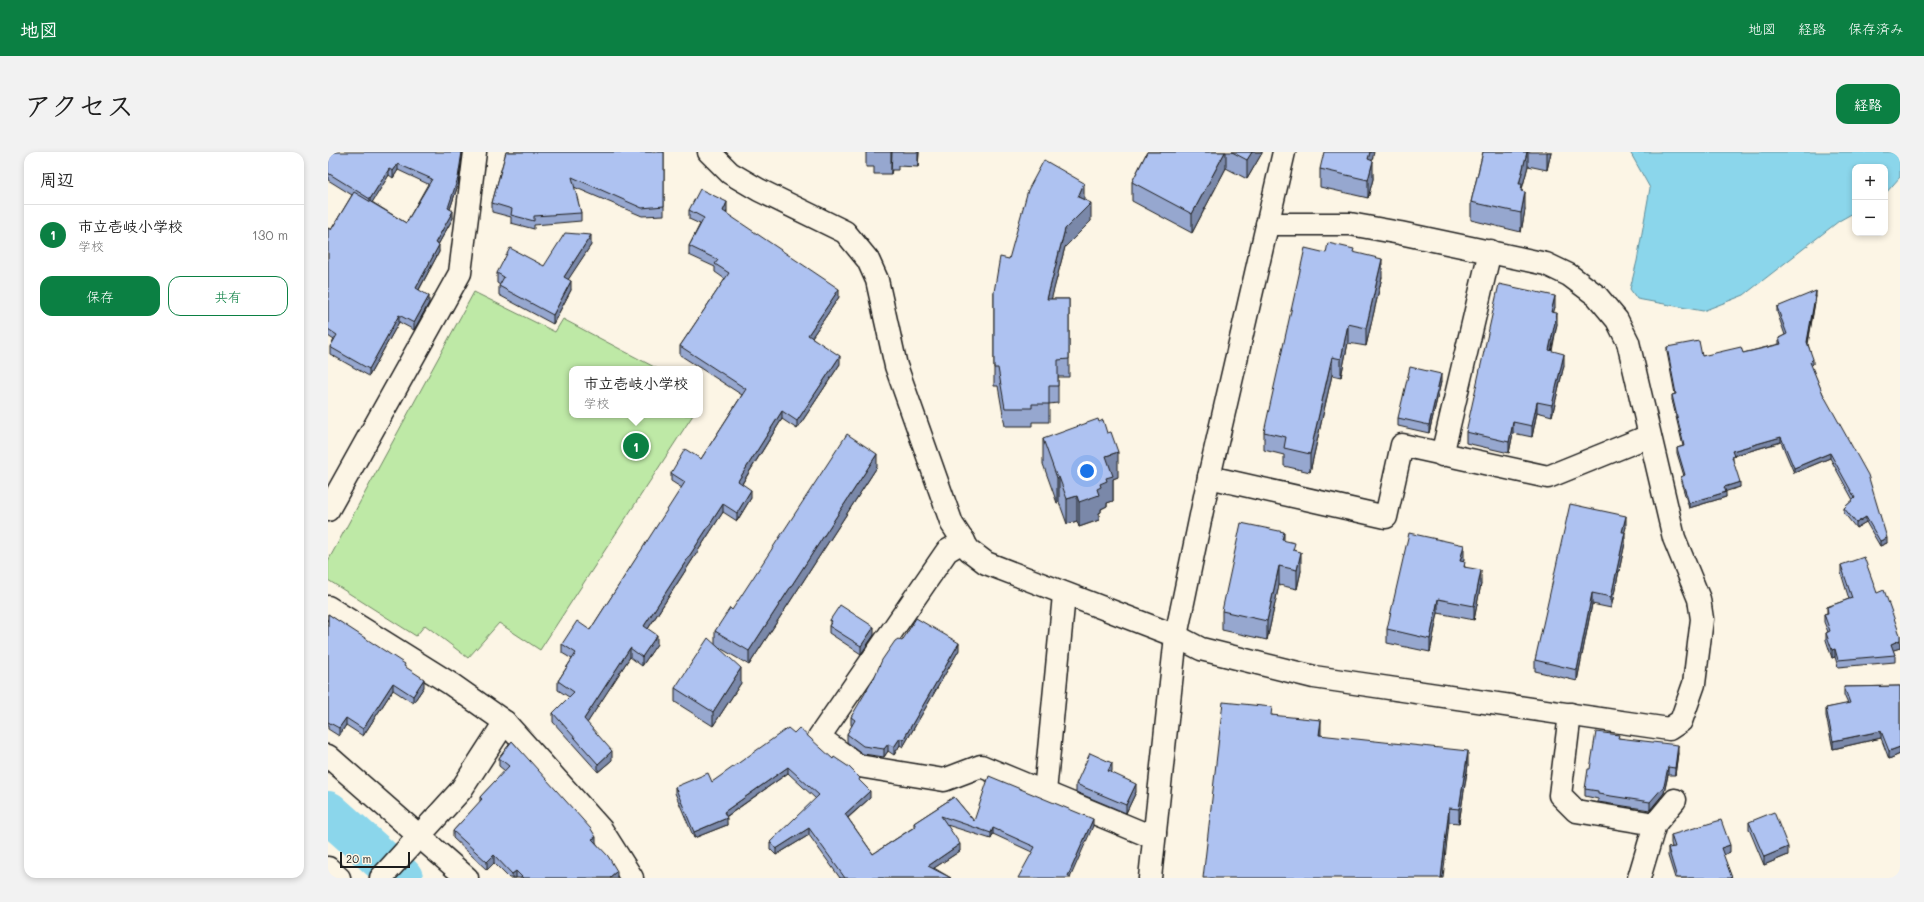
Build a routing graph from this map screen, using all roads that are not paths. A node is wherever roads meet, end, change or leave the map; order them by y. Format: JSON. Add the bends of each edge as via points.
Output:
{"nodes":[{"id":1,"x":475,"y":152,"type":"edge"},
{"id":2,"x":709,"y":152,"type":"edge"},
{"id":3,"x":1284,"y":152,"type":"edge"},
{"id":4,"x":1267,"y":224,"type":"junction"},
{"id":5,"x":1490,"y":251,"type":"junction"},
{"id":6,"x":1649,"y":436,"type":"junction"},
{"id":7,"x":1442,"y":455,"type":"junction"},
{"id":8,"x":1209,"y":477,"type":"junction"},
{"id":9,"x":328,"y":510,"type":"edge"},
{"id":10,"x":964,"y":541,"type":"junction"},
{"id":11,"x":1064,"y":595,"type":"junction"},
{"id":12,"x":328,"y":607,"type":"edge"},
{"id":13,"x":1176,"y":636,"type":"junction"},
{"id":14,"x":1570,"y":714,"type":"junction"},
{"id":15,"x":505,"y":722,"type":"junction"},
{"id":16,"x":328,"y":756,"type":"edge"},
{"id":17,"x":1045,"y":792,"type":"junction"},
{"id":18,"x":1675,"y":800,"type":"dead end"},
{"id":19,"x":1655,"y":824,"type":"junction"},
{"id":20,"x":1155,"y":834,"type":"junction"},
{"id":21,"x":418,"y":837,"type":"junction"},
{"id":22,"x":328,"y":868,"type":"edge"},
{"id":23,"x":339,"y":878,"type":"edge"},
{"id":24,"x":381,"y":878,"type":"edge"},
{"id":25,"x":467,"y":878,"type":"edge"},
{"id":26,"x":632,"y":878,"type":"edge"},
{"id":27,"x":1150,"y":878,"type":"edge"},
{"id":28,"x":1639,"y":878,"type":"edge"}],
"edges":[{"from":1,"to":9,"type":"street","via":[[460,274]]},
{"from":2,"to":10,"type":"street","via":[[730,173],[845,232],[868,260],[877,280],[896,366],[952,524]]},
{"from":3,"to":4,"type":"street"},
{"from":4,"to":5,"type":"street","via":[[1350,224]]},
{"from":4,"to":8,"type":"street"},
{"from":5,"to":6,"type":"street","via":[[1546,264],[1568,275],[1597,296],[1617,320],[1628,342]]},
{"from":5,"to":7,"type":"street"},
{"from":6,"to":7,"type":"street","via":[[1548,477]]},
{"from":6,"to":14,"type":"street","via":[[1674,538],[1699,599],[1702,619],[1694,684],[1681,721],[1669,729]]},
{"from":7,"to":8,"type":"street","via":[[1402,445],[1386,517]]},
{"from":8,"to":13,"type":"street"},
{"from":10,"to":11,"type":"street","via":[[969,550],[986,563]]},
{"from":10,"to":17,"type":"street","via":[[947,551],[819,737],[859,766],[944,780],[981,766]]},
{"from":11,"to":13,"type":"street"},
{"from":11,"to":17,"type":"street"},
{"from":12,"to":15,"type":"street","via":[[451,684]]},
{"from":13,"to":14,"type":"street","via":[[1201,649],[1314,677]]},
{"from":13,"to":20,"type":"street"},
{"from":14,"to":19,"type":"street","via":[[1560,795],[1576,811]]},
{"from":15,"to":21,"type":"street","via":[[461,790]]},
{"from":15,"to":26,"type":"street","via":[[601,829]]},
{"from":16,"to":21,"type":"street"},
{"from":17,"to":20,"type":"street","via":[[1145,834]]},
{"from":18,"to":19,"type":"street"},
{"from":19,"to":28,"type":"street"},
{"from":20,"to":27,"type":"street"},
{"from":21,"to":24,"type":"street"},
{"from":21,"to":25,"type":"street"},
{"from":22,"to":23,"type":"street"}]}
